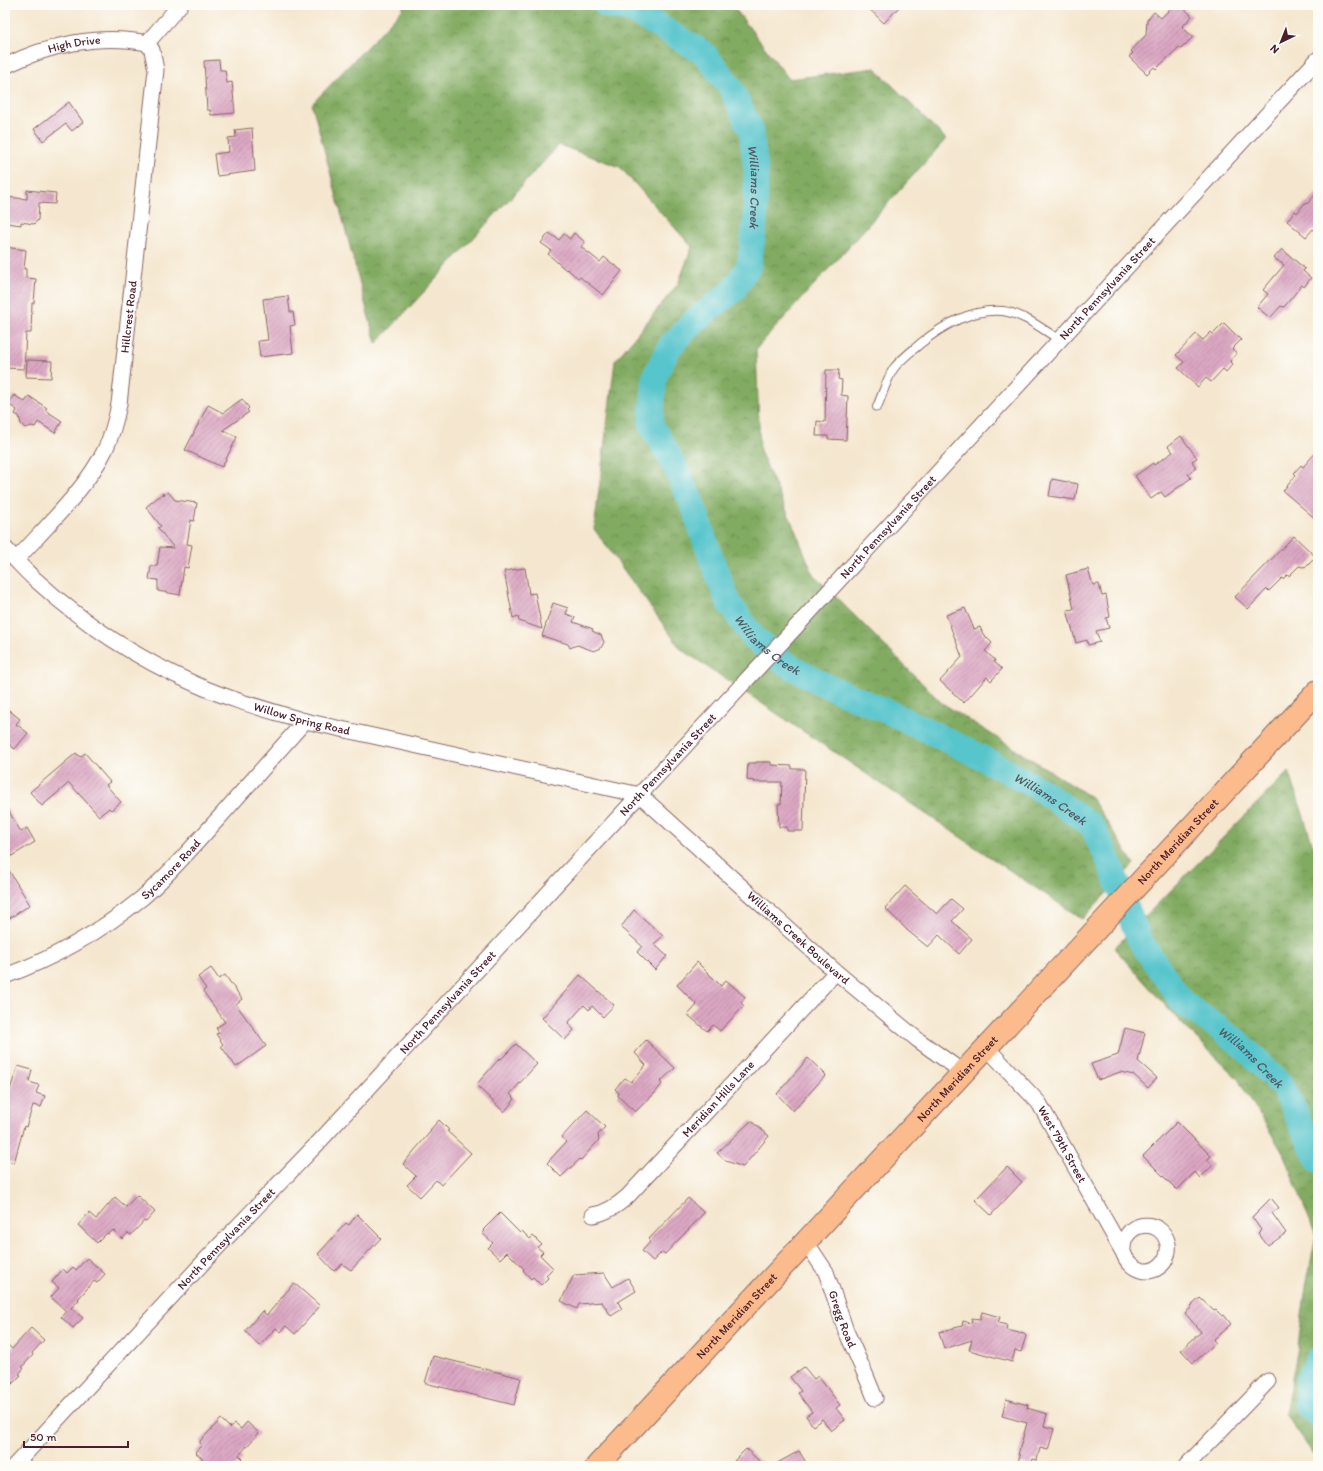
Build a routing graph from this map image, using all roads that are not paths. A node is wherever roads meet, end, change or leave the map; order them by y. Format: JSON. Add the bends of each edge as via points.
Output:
{"nodes":[{"id":1,"x":180,"y":5,"type":"edge"},
{"id":2,"x":147,"y":42,"type":"junction"},
{"id":3,"x":1318,"y":59,"type":"edge"},
{"id":4,"x":5,"y":66,"type":"edge"},
{"id":5,"x":1060,"y":340,"type":"junction"},
{"id":6,"x":877,"y":407,"type":"dead end"},
{"id":7,"x":5,"y":548,"type":"edge"},
{"id":8,"x":16,"y":560,"type":"junction"},
{"id":9,"x":1318,"y":691,"type":"edge"},
{"id":10,"x":305,"y":721,"type":"junction"},
{"id":11,"x":640,"y":795,"type":"junction"},
{"id":12,"x":836,"y":972,"type":"junction"},
{"id":13,"x":5,"y":976,"type":"edge"},
{"id":14,"x":987,"y":1048,"type":"junction"},
{"id":15,"x":964,"y":1073,"type":"junction"},
{"id":16,"x":593,"y":1214,"type":"dead end"},
{"id":17,"x":806,"y":1242,"type":"junction"},
{"id":18,"x":1123,"y":1252,"type":"dead end"},
{"id":19,"x":1268,"y":1381,"type":"dead end"},
{"id":20,"x":875,"y":1398,"type":"dead end"},
{"id":21,"x":14,"y":1466,"type":"edge"},
{"id":22,"x":597,"y":1466,"type":"edge"},
{"id":23,"x":1186,"y":1466,"type":"edge"}],
"edges":[{"from":1,"to":2,"type":"street"},
{"from":2,"to":4,"type":"street","name":"High Drive","via":[[111,40],[73,43],[37,52]]},
{"from":2,"to":8,"type":"street","name":"Hillcrest Road","via":[[152,50],[156,70],[119,404],[114,427],[102,456],[87,479]]},
{"from":3,"to":5,"type":"street","name":"North Pennsylvania Street"},
{"from":5,"to":6,"type":"lane","via":[[1022,316],[1004,311],[985,311],[964,316],[940,328],[910,352],[894,369]]},
{"from":5,"to":11,"type":"street","name":"North Pennsylvania Street"},
{"from":7,"to":8,"type":"street","name":"Willow Spring Road"},
{"from":8,"to":10,"type":"street","name":"Willow Spring Road","via":[[59,599],[100,630],[147,660],[223,695]]},
{"from":9,"to":14,"type":"main road","name":"North Meridian Street"},
{"from":10,"to":11,"type":"street","name":"Willow Spring Road"},
{"from":10,"to":13,"type":"street","name":"Sycamore Road","via":[[174,868],[141,898],[78,942],[40,962]]},
{"from":11,"to":12,"type":"street","name":"Williams Creek Boulevard"},
{"from":11,"to":21,"type":"street","name":"North Pennsylvania Street"},
{"from":12,"to":15,"type":"street","name":"Williams Creek Boulevard","via":[[918,1040]]},
{"from":12,"to":16,"type":"street","name":"Meridian Hills Lane","via":[[628,1196],[616,1206]]},
{"from":14,"to":15,"type":"main road","name":"North Meridian Street"},
{"from":14,"to":18,"type":"street","name":"West 79th Street","via":[[1039,1103]]},
{"from":15,"to":17,"type":"main road","name":"North Meridian Street"},
{"from":17,"to":20,"type":"street","name":"Gregg Road","via":[[826,1272],[846,1331]]},
{"from":17,"to":22,"type":"main road","name":"North Meridian Street"},
{"from":19,"to":23,"type":"street"}]}
